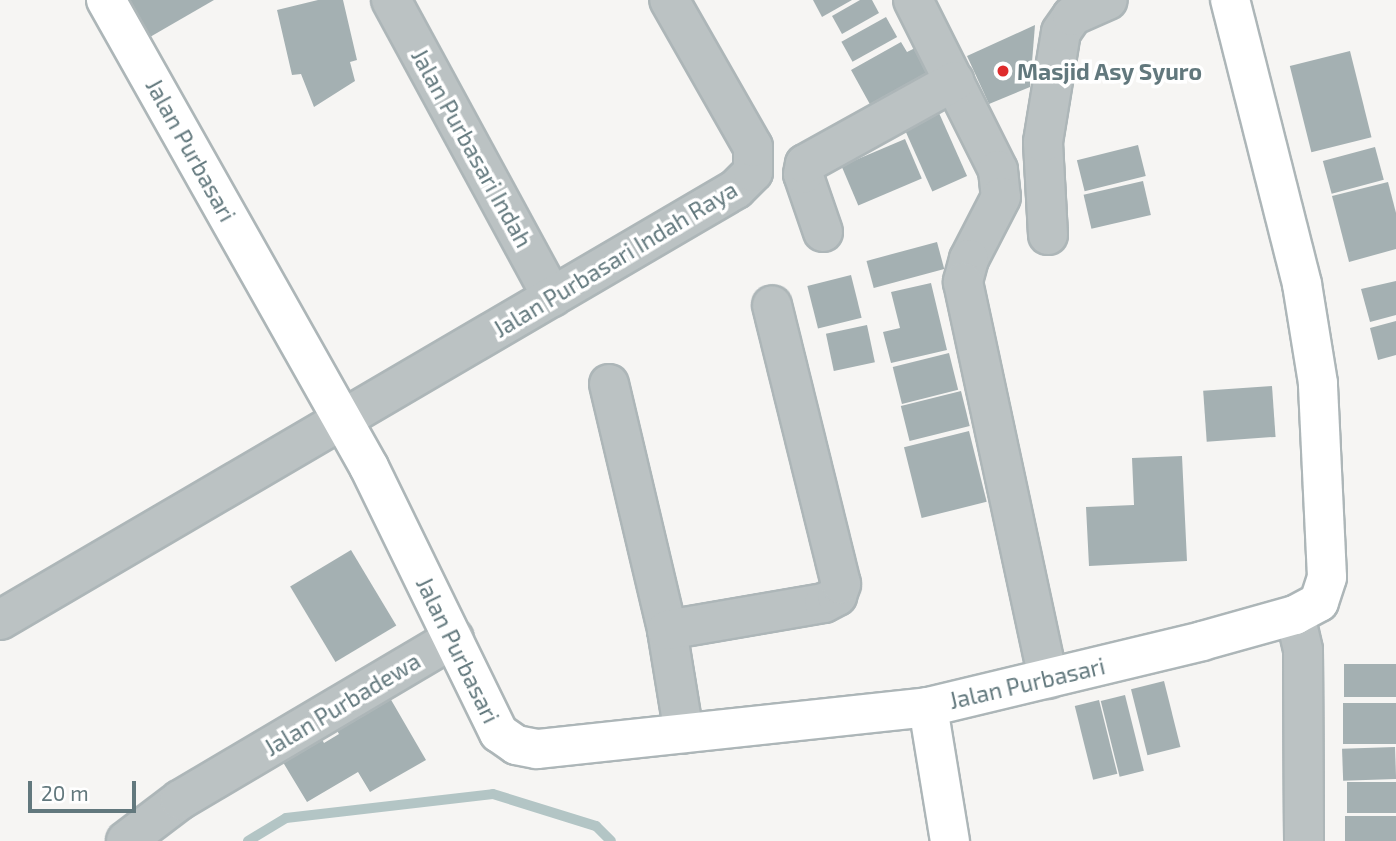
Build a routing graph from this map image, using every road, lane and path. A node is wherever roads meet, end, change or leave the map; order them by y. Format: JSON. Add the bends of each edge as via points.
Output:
{"nodes":[{"id":1,"x":106,"y":0,"type":"edge"},
{"id":2,"x":391,"y":0,"type":"edge"},
{"id":3,"x":669,"y":0,"type":"edge"},
{"id":4,"x":913,"y":0,"type":"edge"},
{"id":5,"x":1108,"y":0,"type":"edge"},
{"id":6,"x":1230,"y":0,"type":"edge"},
{"id":7,"x":955,"y":81,"type":"junction"},
{"id":8,"x":824,"y":232,"type":"dead end"},
{"id":9,"x":1048,"y":235,"type":"dead end"},
{"id":10,"x":552,"y":297,"type":"junction"},
{"id":11,"x":772,"y":305,"type":"dead end"},
{"id":12,"x":609,"y":384,"type":"dead end"},
{"id":13,"x":344,"y":421,"type":"junction"},
{"id":14,"x":1295,"y":615,"type":"junction"},
{"id":15,"x":0,"y":620,"type":"edge"},
{"id":16,"x":667,"y":630,"type":"junction"},
{"id":17,"x":454,"y":639,"type":"junction"},
{"id":18,"x":1048,"y":680,"type":"junction"},
{"id":19,"x":928,"y":707,"type":"junction"},
{"id":20,"x":684,"y":734,"type":"junction"},
{"id":21,"x":126,"y":841,"type":"edge"},
{"id":22,"x":950,"y":841,"type":"edge"},
{"id":23,"x":1304,"y":841,"type":"edge"}],
"edges":[{"from":1,"to":13,"type":"street","name":"Jalan Purbasari"},
{"from":2,"to":10,"type":"street","name":"Jalan Purbasari Indah"},
{"from":3,"to":10,"type":"street","name":"Jalan Purbasari Indah Raya","via":[[752,147],[753,172],[736,189]]},
{"from":4,"to":7,"type":"street"},
{"from":5,"to":9,"type":"street","via":[[1072,16],[1061,32],[1043,142]]},
{"from":6,"to":14,"type":"street","via":[[1302,284],[1318,383],[1327,578],[1319,602]]},
{"from":7,"to":8,"type":"street","via":[[805,164],[803,174]]},
{"from":7,"to":18,"type":"street","via":[[998,170],[1001,197],[969,260],[963,282]]},
{"from":10,"to":13,"type":"street","name":"Jalan Purbasari Indah Raya"},
{"from":11,"to":16,"type":"street","via":[[841,584],[837,596],[824,603]]},
{"from":12,"to":16,"type":"street"},
{"from":13,"to":15,"type":"street","name":"Jalan Purbasari Indah Raya"},
{"from":13,"to":17,"type":"street","name":"Jalan Purbasari"},
{"from":14,"to":18,"type":"street","name":"Jalan Purbasari"},
{"from":14,"to":23,"type":"street","via":[[1303,650]]},
{"from":16,"to":20,"type":"street"},
{"from":17,"to":20,"type":"street","name":"Jalan Purbasari","via":[[499,733],[516,746],[537,749]]},
{"from":17,"to":21,"type":"street","name":"Jalan Purbadewa","via":[[180,800]]},
{"from":18,"to":19,"type":"street","name":"Jalan Purbasari"},
{"from":19,"to":20,"type":"street","name":"Jalan Purbasari"},
{"from":19,"to":22,"type":"street"}]}
